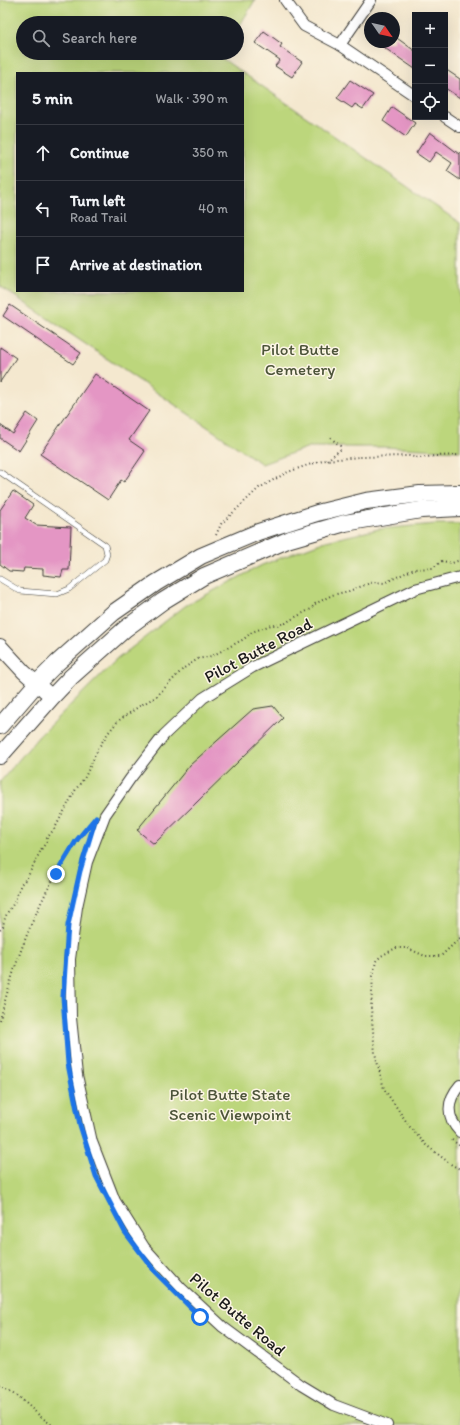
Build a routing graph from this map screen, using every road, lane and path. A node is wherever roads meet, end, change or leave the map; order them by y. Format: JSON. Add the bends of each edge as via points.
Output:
{"nodes":[{"id":1,"x":285,"y":0,"type":"edge"},
{"id":2,"x":371,"y":0,"type":"edge"},
{"id":3,"x":340,"y":45,"type":"junction"},
{"id":4,"x":412,"y":94,"type":"edge"},
{"id":5,"x":448,"y":119,"type":"edge"},
{"id":6,"x":460,"y":127,"type":"edge"},
{"id":7,"x":330,"y":437,"type":"dead end"},
{"id":8,"x":460,"y":456,"type":"edge"},
{"id":9,"x":326,"y":460,"type":"junction"},
{"id":10,"x":0,"y":472,"type":"edge"},
{"id":11,"x":460,"y":493,"type":"edge"},
{"id":12,"x":460,"y":508,"type":"edge"},
{"id":13,"x":215,"y":538,"type":"dead end"},
{"id":14,"x":460,"y":577,"type":"edge"},
{"id":15,"x":0,"y":579,"type":"edge"},
{"id":16,"x":0,"y":646,"type":"edge"},
{"id":17,"x":37,"y":683,"type":"junction"},
{"id":18,"x":52,"y":697,"type":"junction"},
{"id":19,"x":0,"y":726,"type":"edge"},
{"id":20,"x":0,"y":756,"type":"edge"},
{"id":21,"x":105,"y":815,"type":"junction"},
{"id":22,"x":460,"y":938,"type":"edge"},
{"id":23,"x":0,"y":1020,"type":"edge"},
{"id":24,"x":460,"y":1085,"type":"edge"},
{"id":25,"x":460,"y":1132,"type":"edge"},
{"id":26,"x":460,"y":1168,"type":"edge"},
{"id":27,"x":0,"y":1385,"type":"edge"},
{"id":28,"x":52,"y":1425,"type":"edge"},
{"id":29,"x":387,"y":1425,"type":"edge"}],
"edges":[{"from":1,"to":3,"type":"street","via":[[304,26]]},
{"from":2,"to":3,"type":"street"},
{"from":3,"to":4,"type":"street"},
{"from":5,"to":6,"type":"street"},
{"from":7,"to":9,"type":"path","via":[[340,446],[340,450]]},
{"from":8,"to":9,"type":"path","via":[[380,456]]},
{"from":9,"to":13,"type":"path","via":[[297,469],[259,488],[221,524]]},
{"from":10,"to":15,"type":"lane","via":[[105,545],[107,554],[105,560],[69,590],[57,594],[20,591]]},
{"from":11,"to":17,"type":"main road","via":[[420,494],[359,502],[317,512],[258,532],[201,556],[112,613]]},
{"from":12,"to":18,"type":"main road","via":[[421,510],[345,523],[290,538],[232,563],[204,576],[163,601],[125,629]]},
{"from":14,"to":21,"type":"street","name":"Pilot Butte Road","via":[[415,588],[253,667],[203,698],[164,735]]},
{"from":16,"to":17,"type":"main road"},
{"from":17,"to":18,"type":"main road"},
{"from":17,"to":19,"type":"main road"},
{"from":18,"to":20,"type":"main road"},
{"from":21,"to":23,"type":"path","via":[[96,817],[76,841],[56,874],[15,965]]},
{"from":21,"to":29,"type":"street","name":"Pilot Butte Road","via":[[88,862],[77,907],[70,959],[71,1011],[78,1075],[92,1142],[115,1201],[144,1247],[182,1289],[223,1327],[301,1385],[334,1405]]},
{"from":22,"to":26,"type":"path","via":[[441,956],[426,956],[407,948],[396,948],[381,956],[376,961],[373,976],[371,1008],[375,1053],[384,1089],[426,1145]]},
{"from":24,"to":25,"type":"street","via":[[450,1102],[449,1113]]},
{"from":27,"to":28,"type":"path","via":[[16,1394]]}]}
